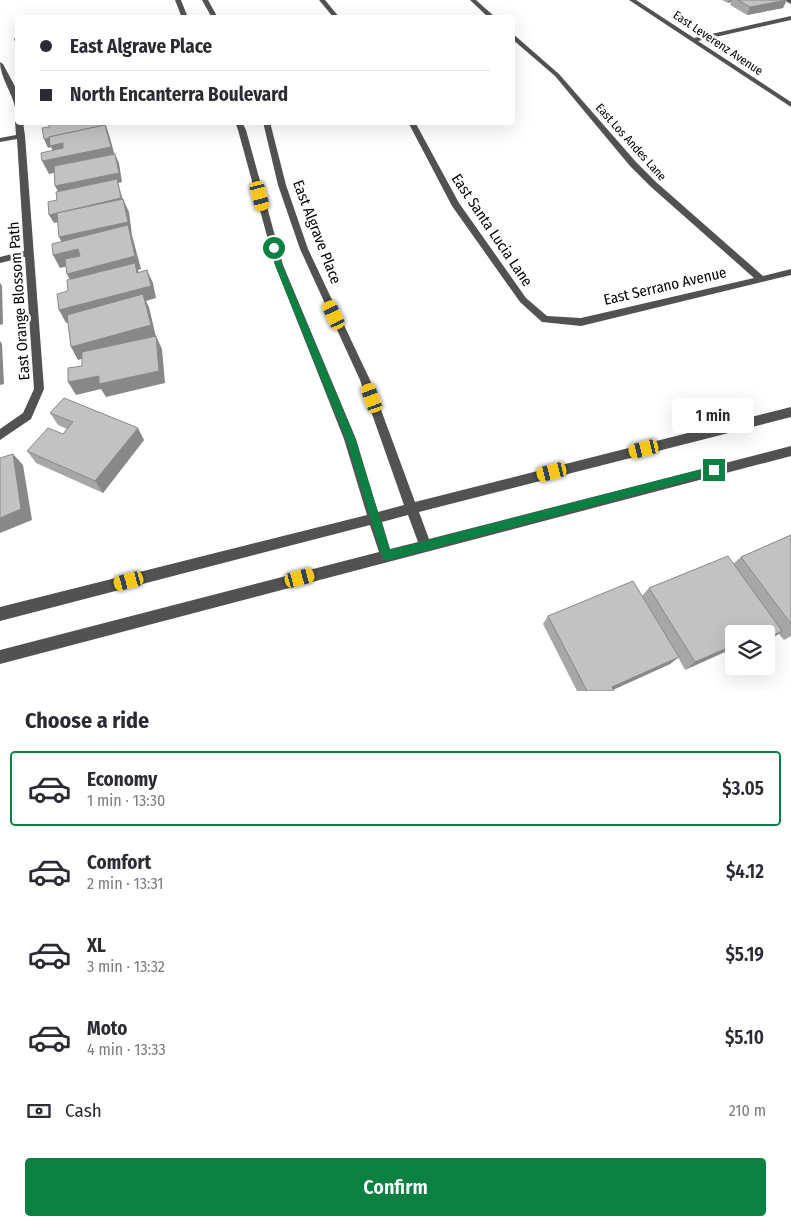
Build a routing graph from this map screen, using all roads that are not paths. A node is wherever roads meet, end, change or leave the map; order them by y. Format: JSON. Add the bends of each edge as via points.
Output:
{"nodes":[{"id":1,"x":178,"y":0,"type":"edge"},
{"id":2,"x":205,"y":0,"type":"edge"},
{"id":3,"x":322,"y":0,"type":"edge"},
{"id":4,"x":473,"y":0,"type":"edge"},
{"id":5,"x":632,"y":0,"type":"edge"},
{"id":6,"x":787,"y":0,"type":"edge"},
{"id":7,"x":791,"y":2,"type":"edge"},
{"id":8,"x":184,"y":15,"type":"edge"},
{"id":9,"x":213,"y":15,"type":"edge"},
{"id":10,"x":334,"y":15,"type":"edge"},
{"id":11,"x":490,"y":15,"type":"edge"},
{"id":12,"x":791,"y":18,"type":"edge"},
{"id":13,"x":515,"y":38,"type":"edge"},
{"id":14,"x":693,"y":40,"type":"junction"},
{"id":15,"x":0,"y":64,"type":"edge"},
{"id":16,"x":15,"y":96,"type":"edge"},
{"id":17,"x":791,"y":106,"type":"edge"},
{"id":18,"x":19,"y":125,"type":"edge"},
{"id":19,"x":240,"y":125,"type":"edge"},
{"id":20,"x":267,"y":125,"type":"edge"},
{"id":21,"x":413,"y":125,"type":"edge"},
{"id":22,"x":21,"y":136,"type":"junction"},
{"id":23,"x":0,"y":140,"type":"edge"},
{"id":24,"x":30,"y":253,"type":"junction"},
{"id":25,"x":0,"y":260,"type":"edge"},
{"id":26,"x":791,"y":272,"type":"edge"},
{"id":27,"x":761,"y":279,"type":"junction"},
{"id":28,"x":545,"y":319,"type":"joint"},
{"id":29,"x":791,"y":412,"type":"edge"},
{"id":30,"x":0,"y":435,"type":"edge"},
{"id":31,"x":791,"y":450,"type":"edge"},
{"id":32,"x":411,"y":508,"type":"junction"},
{"id":33,"x":375,"y":518,"type":"junction"},
{"id":34,"x":425,"y":545,"type":"junction"},
{"id":35,"x":386,"y":556,"type":"junction"},
{"id":36,"x":0,"y":614,"type":"edge"},
{"id":37,"x":0,"y":657,"type":"edge"}],
"edges":[{"from":1,"to":8,"type":"street"},
{"from":2,"to":9,"type":"street"},
{"from":3,"to":10,"type":"street"},
{"from":4,"to":11,"type":"street"},
{"from":5,"to":14,"type":"street","name":"East Leverenz Avenue"},
{"from":6,"to":7,"type":"street"},
{"from":12,"to":14,"type":"street"},
{"from":13,"to":27,"type":"street","name":"East Los Andes Lane","via":[[557,75],[653,184]]},
{"from":14,"to":17,"type":"street","name":"East Leverenz Avenue"},
{"from":15,"to":16,"type":"street"},
{"from":18,"to":22,"type":"street","name":"East Orange Blossom Path"},
{"from":19,"to":33,"type":"street","via":[[278,265],[350,439]]},
{"from":20,"to":32,"type":"street","name":"East Algrave Place","via":[[282,185],[304,249],[365,380]]},
{"from":21,"to":28,"type":"street","name":"East Santa Lucia Lane","via":[[455,204],[523,300]]},
{"from":22,"to":23,"type":"street"},
{"from":22,"to":24,"type":"street","name":"East Orange Blossom Path"},
{"from":24,"to":25,"type":"street"},
{"from":24,"to":30,"type":"street","name":"East Orange Blossom Path","via":[[39,388],[27,416]]},
{"from":26,"to":27,"type":"street","name":"East Serrano Avenue"},
{"from":27,"to":28,"type":"street","name":"East Serrano Avenue","via":[[582,322]]},
{"from":29,"to":32,"type":"street"},
{"from":31,"to":34,"type":"street"},
{"from":32,"to":33,"type":"street"},
{"from":32,"to":34,"type":"street","name":"East Algrave Place"},
{"from":33,"to":35,"type":"street"},
{"from":33,"to":36,"type":"street"},
{"from":34,"to":35,"type":"street"},
{"from":35,"to":37,"type":"street"}]}
